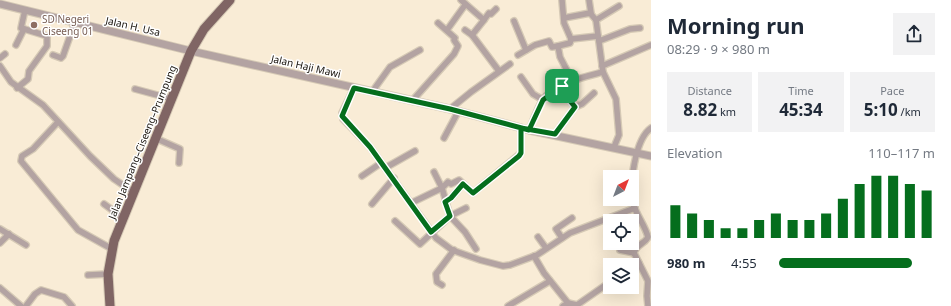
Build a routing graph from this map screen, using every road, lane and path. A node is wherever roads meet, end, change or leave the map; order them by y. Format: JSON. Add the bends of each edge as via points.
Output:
{"nodes":[{"id":1,"x":230,"y":0,"type":"edge"},
{"id":2,"x":562,"y":0,"type":"edge"},
{"id":3,"x":589,"y":0,"type":"edge"},
{"id":4,"x":463,"y":2,"type":"edge"},
{"id":5,"x":0,"y":4,"type":"edge"},
{"id":6,"x":619,"y":6,"type":"dead end"},
{"id":7,"x":496,"y":9,"type":"dead end"},
{"id":8,"x":25,"y":10,"type":"junction"},
{"id":9,"x":591,"y":13,"type":"junction"},
{"id":10,"x":564,"y":18,"type":"junction"},
{"id":11,"x":484,"y":20,"type":"junction"},
{"id":12,"x":596,"y":20,"type":"junction"},
{"id":13,"x":514,"y":21,"type":"dead end"},
{"id":14,"x":75,"y":22,"type":"junction"},
{"id":15,"x":438,"y":23,"type":"dead end"},
{"id":16,"x":640,"y":28,"type":"dead end"},
{"id":17,"x":24,"y":29,"type":"junction"},
{"id":18,"x":447,"y":30,"type":"junction"},
{"id":19,"x":465,"y":30,"type":"dead end"},
{"id":20,"x":472,"y":35,"type":"junction"},
{"id":21,"x":598,"y":38,"type":"junction"},
{"id":22,"x":571,"y":39,"type":"junction"},
{"id":23,"x":16,"y":45,"type":"dead end"},
{"id":24,"x":558,"y":46,"type":"junction"},
{"id":25,"x":651,"y":46,"type":"edge"},
{"id":26,"x":420,"y":50,"type":"dead end"},
{"id":27,"x":526,"y":50,"type":"junction"},
{"id":28,"x":191,"y":51,"type":"junction"},
{"id":29,"x":5,"y":54,"type":"dead end"},
{"id":30,"x":518,"y":54,"type":"dead end"},
{"id":31,"x":53,"y":55,"type":"dead end"},
{"id":32,"x":0,"y":58,"type":"edge"},
{"id":33,"x":510,"y":64,"type":"dead end"},
{"id":34,"x":0,"y":66,"type":"edge"},
{"id":35,"x":603,"y":69,"type":"junction"},
{"id":36,"x":499,"y":70,"type":"junction"},
{"id":37,"x":521,"y":77,"type":"dead end"},
{"id":38,"x":572,"y":80,"type":"junction"},
{"id":39,"x":562,"y":86,"type":"junction"},
{"id":40,"x":17,"y":88,"type":"junction"},
{"id":41,"x":354,"y":88,"type":"junction"},
{"id":42,"x":135,"y":89,"type":"dead end"},
{"id":43,"x":372,"y":92,"type":"junction"},
{"id":44,"x":594,"y":93,"type":"dead end"},
{"id":45,"x":172,"y":99,"type":"junction"},
{"id":46,"x":543,"y":100,"type":"junction"},
{"id":47,"x":412,"y":101,"type":"junction"},
{"id":48,"x":575,"y":107,"type":"junction"},
{"id":49,"x":450,"y":109,"type":"junction"},
{"id":50,"x":458,"y":112,"type":"junction"},
{"id":51,"x":58,"y":122,"type":"junction"},
{"id":52,"x":521,"y":128,"type":"junction"},
{"id":53,"x":651,"y":128,"type":"edge"},
{"id":54,"x":529,"y":130,"type":"junction"},
{"id":55,"x":555,"y":134,"type":"junction"},
{"id":56,"x":155,"y":138,"type":"junction"},
{"id":57,"x":444,"y":138,"type":"dead end"},
{"id":58,"x":614,"y":147,"type":"junction"},
{"id":59,"x":415,"y":151,"type":"dead end"},
{"id":60,"x":637,"y":153,"type":"junction"},
{"id":61,"x":651,"y":156,"type":"edge"},
{"id":62,"x":178,"y":163,"type":"dead end"},
{"id":63,"x":381,"y":163,"type":"junction"},
{"id":64,"x":385,"y":168,"type":"junction"},
{"id":65,"x":434,"y":172,"type":"dead end"},
{"id":66,"x":362,"y":176,"type":"dead end"},
{"id":67,"x":394,"y":178,"type":"junction"},
{"id":68,"x":463,"y":184,"type":"junction"},
{"id":69,"x":442,"y":188,"type":"junction"},
{"id":70,"x":133,"y":192,"type":"junction"},
{"id":71,"x":445,"y":202,"type":"junction"},
{"id":72,"x":104,"y":204,"type":"dead end"},
{"id":73,"x":372,"y":204,"type":"dead end"},
{"id":74,"x":411,"y":204,"type":"junction"},
{"id":75,"x":466,"y":208,"type":"dead end"},
{"id":76,"x":635,"y":208,"type":"junction"},
{"id":77,"x":450,"y":216,"type":"junction"},
{"id":78,"x":122,"y":218,"type":"junction"},
{"id":79,"x":572,"y":218,"type":"dead end"},
{"id":80,"x":395,"y":221,"type":"dead end"},
{"id":81,"x":0,"y":229,"type":"edge"},
{"id":82,"x":431,"y":232,"type":"junction"},
{"id":83,"x":9,"y":234,"type":"junction"},
{"id":84,"x":538,"y":237,"type":"dead end"},
{"id":85,"x":562,"y":238,"type":"junction"},
{"id":86,"x":0,"y":242,"type":"edge"},
{"id":87,"x":26,"y":246,"type":"dead end"},
{"id":88,"x":546,"y":248,"type":"junction"},
{"id":89,"x":112,"y":249,"type":"junction"},
{"id":90,"x":476,"y":249,"type":"dead end"},
{"id":91,"x":454,"y":250,"type":"junction"},
{"id":92,"x":620,"y":250,"type":"dead end"},
{"id":93,"x":634,"y":253,"type":"junction"},
{"id":94,"x":534,"y":256,"type":"junction"},
{"id":95,"x":636,"y":258,"type":"edge"},
{"id":96,"x":639,"y":263,"type":"edge"},
{"id":97,"x":108,"y":274,"type":"junction"},
{"id":98,"x":88,"y":275,"type":"dead end"},
{"id":99,"x":550,"y":281,"type":"junction"},
{"id":100,"x":442,"y":285,"type":"dead end"},
{"id":101,"x":603,"y":287,"type":"edge"},
{"id":102,"x":0,"y":288,"type":"edge"},
{"id":103,"x":566,"y":305,"type":"edge"},
{"id":104,"x":20,"y":306,"type":"edge"},
{"id":105,"x":26,"y":306,"type":"edge"},
{"id":106,"x":72,"y":306,"type":"edge"},
{"id":107,"x":110,"y":306,"type":"edge"},
{"id":108,"x":508,"y":306,"type":"edge"},
{"id":109,"x":648,"y":306,"type":"edge"}],
"edges":[{"from":1,"to":28,"type":"main road","name":"Jalan Jampang–Ciseeng–Prumpung","via":[[204,29]]},
{"from":2,"to":10,"type":"street"},
{"from":3,"to":9,"type":"street"},
{"from":4,"to":11,"type":"street"},
{"from":4,"to":18,"type":"street"},
{"from":5,"to":8,"type":"street","name":"Jalan H. Usa"},
{"from":6,"to":12,"type":"street"},
{"from":7,"to":11,"type":"street"},
{"from":8,"to":14,"type":"street","name":"Jalan H. Usa"},
{"from":8,"to":17,"type":"street","via":[[21,27]]},
{"from":9,"to":10,"type":"street"},
{"from":9,"to":12,"type":"street"},
{"from":10,"to":22,"type":"street"},
{"from":11,"to":20,"type":"street"},
{"from":12,"to":21,"type":"street"},
{"from":13,"to":27,"type":"street"},
{"from":14,"to":28,"type":"street","name":"Jalan H. Usa"},
{"from":14,"to":31,"type":"street","via":[[63,56],[61,58]]},
{"from":15,"to":18,"type":"street"},
{"from":16,"to":21,"type":"street"},
{"from":17,"to":23,"type":"street"},
{"from":17,"to":40,"type":"street","via":[[47,36],[47,44],[29,71],[28,79]]},
{"from":18,"to":47,"type":"street","via":[[458,44],[454,54]]},
{"from":19,"to":20,"type":"street"},
{"from":20,"to":36,"type":"street"},
{"from":21,"to":22,"type":"street"},
{"from":21,"to":35,"type":"street"},
{"from":22,"to":24,"type":"street","via":[[570,43]]},
{"from":24,"to":27,"type":"street","via":[[552,47],[549,41]]},
{"from":24,"to":38,"type":"street","via":[[560,57]]},
{"from":25,"to":35,"type":"street"},
{"from":26,"to":43,"type":"street","via":[[390,67]]},
{"from":27,"to":30,"type":"street"},
{"from":28,"to":41,"type":"street","name":"Jalan Haji Mawi"},
{"from":28,"to":45,"type":"main road","name":"Jalan Jampang–Ciseeng–Prumpung"},
{"from":29,"to":32,"type":"street"},
{"from":33,"to":36,"type":"street"},
{"from":34,"to":40,"type":"street"},
{"from":35,"to":38,"type":"street"},
{"from":35,"to":58,"type":"street","via":[[616,99],[619,133]]},
{"from":36,"to":49,"type":"street"},
{"from":37,"to":46,"type":"street","via":[[533,94]]},
{"from":38,"to":39,"type":"street"},
{"from":39,"to":46,"type":"street"},
{"from":39,"to":48,"type":"street"},
{"from":40,"to":51,"type":"street","via":[[43,105]]},
{"from":41,"to":43,"type":"street","name":"Jalan Haji Mawi"},
{"from":41,"to":63,"type":"street","via":[[342,116]]},
{"from":42,"to":45,"type":"street"},
{"from":43,"to":47,"type":"street","name":"Jalan Haji Mawi"},
{"from":44,"to":48,"type":"street"},
{"from":45,"to":56,"type":"main road","name":"Jalan Jampang–Ciseeng–Prumpung"},
{"from":46,"to":54,"type":"street"},
{"from":47,"to":49,"type":"street","name":"Jalan Haji Mawi"},
{"from":48,"to":55,"type":"street"},
{"from":49,"to":50,"type":"street","name":"Jalan Haji Mawi"},
{"from":50,"to":52,"type":"street","name":"Jalan Haji Mawi"},
{"from":50,"to":57,"type":"street"},
{"from":51,"to":70,"type":"street","via":[[114,179]]},
{"from":51,"to":89,"type":"street","via":[[33,149],[22,156],[21,161],[78,230]]},
{"from":52,"to":54,"type":"street","name":"Jalan Haji Mawi"},
{"from":52,"to":68,"type":"street","via":[[519,156],[473,193]]},
{"from":53,"to":60,"type":"street","via":[[642,137]]},
{"from":54,"to":55,"type":"street","name":"Jalan Haji Mawi"},
{"from":55,"to":58,"type":"street","name":"Jalan Haji Mawi"},
{"from":56,"to":62,"type":"street","via":[[180,149]]},
{"from":56,"to":70,"type":"main road","name":"Jalan Jampang–Ciseeng–Prumpung"},
{"from":58,"to":60,"type":"street","name":"Jalan Haji Mawi"},
{"from":59,"to":64,"type":"street"},
{"from":60,"to":61,"type":"street","name":"Jalan Haji Mawi"},
{"from":60,"to":76,"type":"street","via":[[633,187]]},
{"from":63,"to":64,"type":"street"},
{"from":63,"to":66,"type":"street"},
{"from":64,"to":67,"type":"street"},
{"from":65,"to":69,"type":"street"},
{"from":67,"to":73,"type":"street"},
{"from":67,"to":74,"type":"street"},
{"from":68,"to":69,"type":"street","via":[[459,180],[451,184],[448,182]]},
{"from":68,"to":71,"type":"street"},
{"from":69,"to":71,"type":"street"},
{"from":69,"to":74,"type":"street"},
{"from":70,"to":78,"type":"main road","name":"Jalan Jampang–Ciseeng–Prumpung"},
{"from":71,"to":77,"type":"street"},
{"from":72,"to":78,"type":"street"},
{"from":74,"to":82,"type":"street"},
{"from":75,"to":77,"type":"street"},
{"from":76,"to":85,"type":"street"},
{"from":76,"to":93,"type":"street","via":[[648,237],[636,247]]},
{"from":77,"to":82,"type":"street"},
{"from":77,"to":90,"type":"street"},
{"from":78,"to":89,"type":"main road","name":"Jalan Jampang–Ciseeng–Prumpung"},
{"from":79,"to":85,"type":"street","via":[[556,229]]},
{"from":80,"to":82,"type":"street","via":[[419,244]]},
{"from":81,"to":83,"type":"street"},
{"from":82,"to":91,"type":"street","via":[[439,241]]},
{"from":83,"to":86,"type":"street"},
{"from":83,"to":87,"type":"street"},
{"from":84,"to":88,"type":"street"},
{"from":85,"to":88,"type":"street"},
{"from":88,"to":94,"type":"street"},
{"from":89,"to":97,"type":"main road","name":"Jalan Jampang–Ciseeng–Prumpung"},
{"from":91,"to":94,"type":"street","via":[[471,258],[503,266]]},
{"from":91,"to":100,"type":"street","via":[[436,274],[437,282]]},
{"from":92,"to":93,"type":"street"},
{"from":93,"to":95,"type":"street"},
{"from":94,"to":99,"type":"street"},
{"from":96,"to":109,"type":"street","via":[[648,281]]},
{"from":97,"to":98,"type":"street"},
{"from":97,"to":107,"type":"main road","name":"Jalan Jampang–Ciseeng–Prumpung"},
{"from":99,"to":103,"type":"street"},
{"from":99,"to":108,"type":"street"},
{"from":101,"to":103,"type":"street","via":[[577,305]]},
{"from":102,"to":104,"type":"street"},
{"from":105,"to":106,"type":"street","via":[[41,290],[64,297]]}]}
